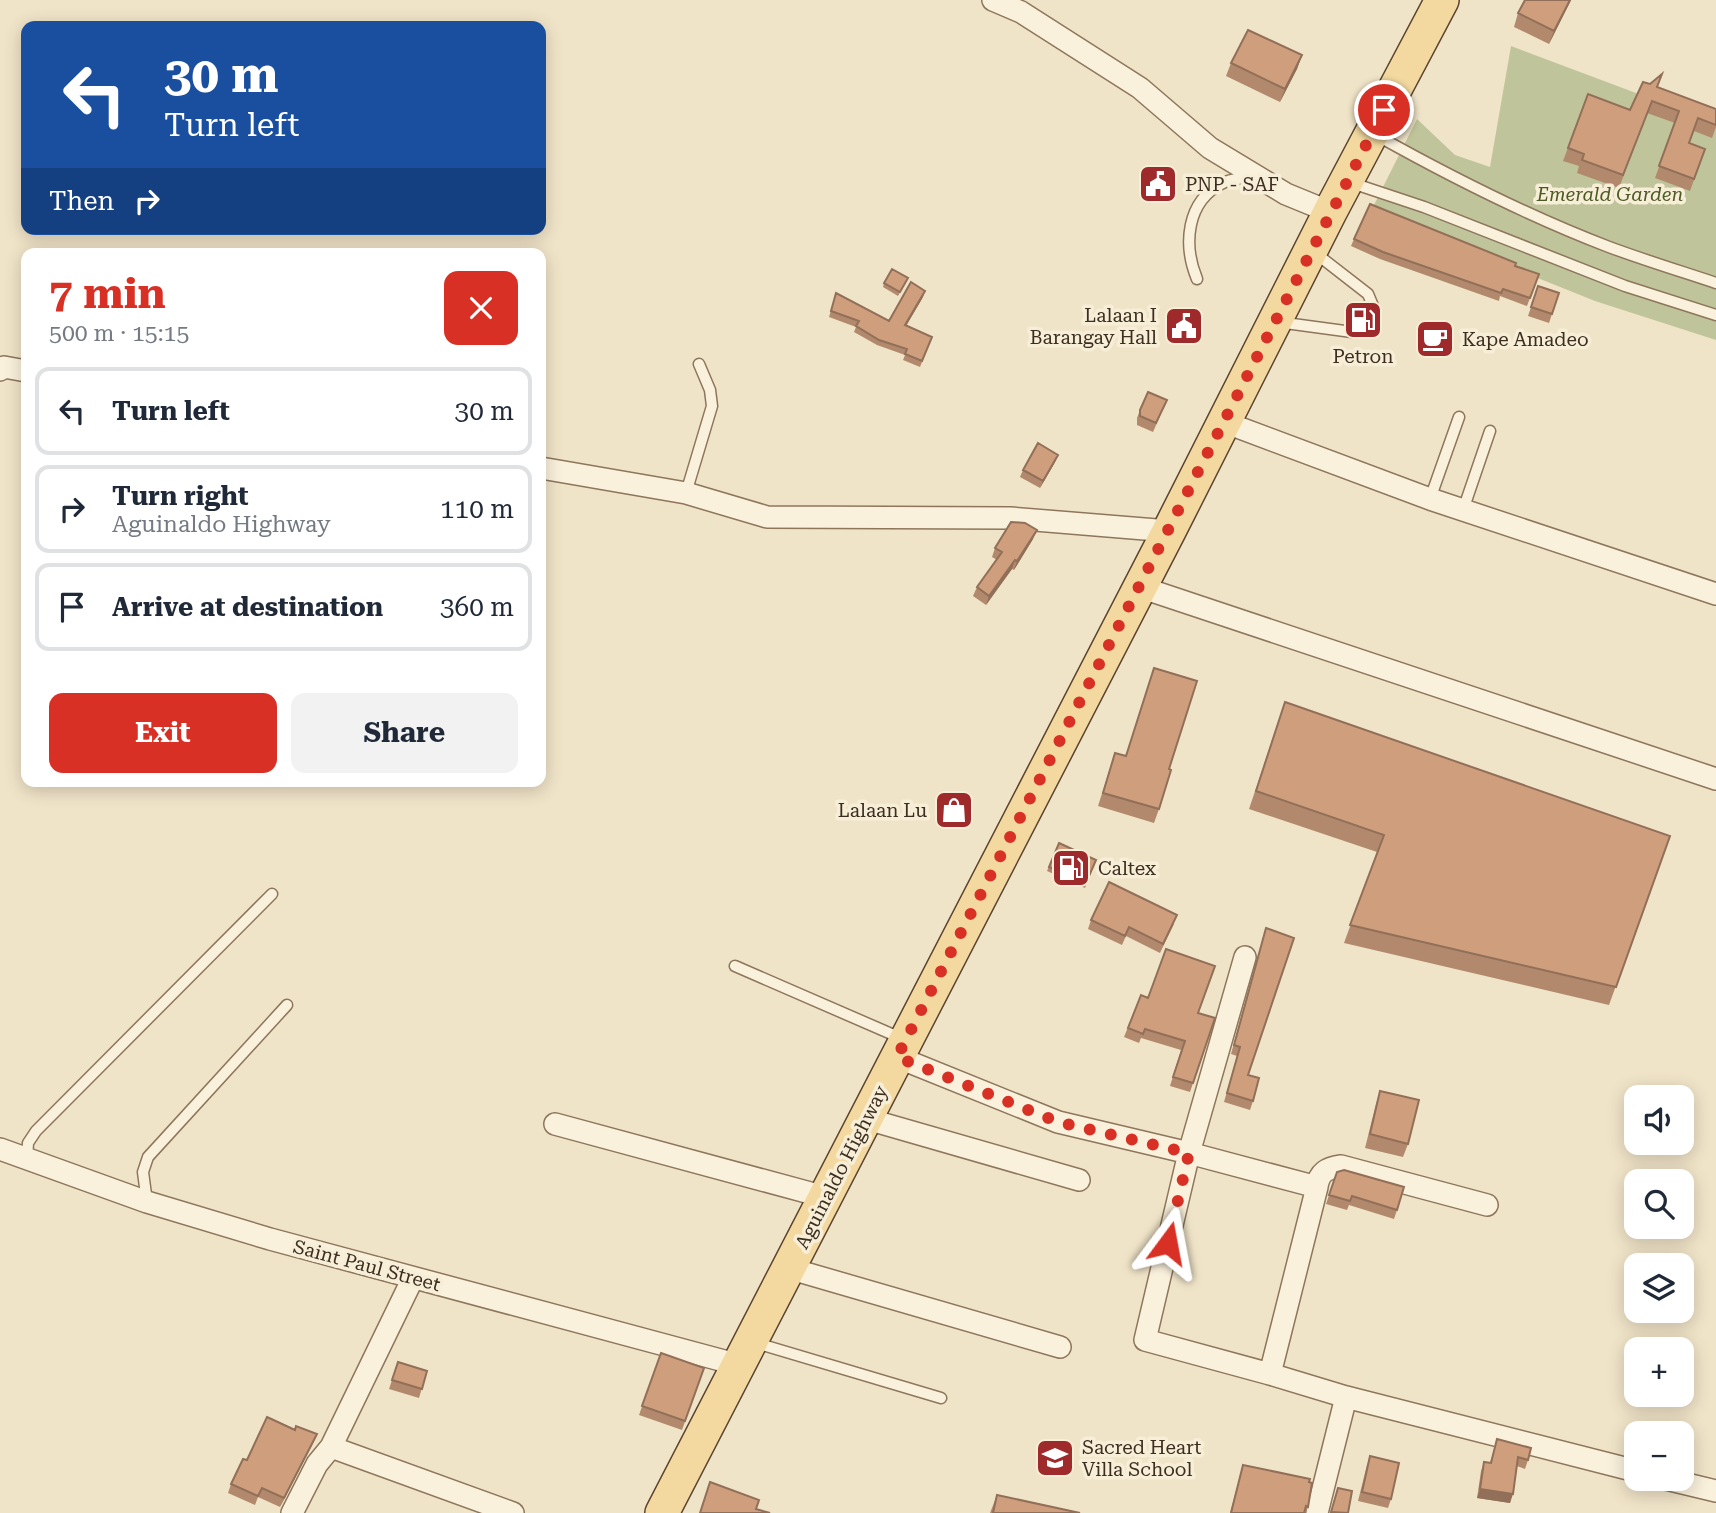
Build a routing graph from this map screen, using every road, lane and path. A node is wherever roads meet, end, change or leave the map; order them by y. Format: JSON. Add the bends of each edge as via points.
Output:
{"nodes":[{"id":1,"x":993,"y":0,"type":"edge"},
{"id":2,"x":1442,"y":0,"type":"edge"},
{"id":3,"x":1373,"y":132,"type":"junction"},
{"id":4,"x":1260,"y":178,"type":"junction"},
{"id":5,"x":1346,"y":181,"type":"junction"},
{"id":6,"x":1330,"y":212,"type":"junction"},
{"id":7,"x":1312,"y":250,"type":"junction"},
{"id":8,"x":1197,"y":279,"type":"dead end"},
{"id":9,"x":1716,"y":283,"type":"edge"},
{"id":10,"x":1373,"y":306,"type":"dead end"},
{"id":11,"x":1716,"y":315,"type":"edge"},
{"id":12,"x":1275,"y":321,"type":"junction"},
{"id":13,"x":1364,"y":327,"type":"dead end"},
{"id":14,"x":699,"y":364,"type":"dead end"},
{"id":15,"x":0,"y":370,"type":"edge"},
{"id":16,"x":21,"y":370,"type":"edge"},
{"id":17,"x":1459,"y":417,"type":"dead end"},
{"id":18,"x":1224,"y":422,"type":"junction"},
{"id":19,"x":1490,"y":431,"type":"dead end"},
{"id":20,"x":546,"y":469,"type":"edge"},
{"id":21,"x":686,"y":493,"type":"junction"},
{"id":22,"x":1430,"y":499,"type":"junction"},
{"id":23,"x":1463,"y":510,"type":"junction"},
{"id":24,"x":1169,"y":531,"type":"junction"},
{"id":25,"x":1140,"y":587,"type":"junction"},
{"id":26,"x":1716,"y":594,"type":"edge"},
{"id":27,"x":1716,"y":779,"type":"edge"},
{"id":28,"x":272,"y":894,"type":"dead end"},
{"id":29,"x":1245,"y":957,"type":"dead end"},
{"id":30,"x":735,"y":966,"type":"dead end"},
{"id":31,"x":287,"y":1005,"type":"dead end"},
{"id":32,"x":901,"y":1049,"type":"junction"},
{"id":33,"x":867,"y":1119,"type":"junction"},
{"id":34,"x":555,"y":1124,"type":"dead end"},
{"id":35,"x":0,"y":1149,"type":"edge"},
{"id":36,"x":1189,"y":1153,"type":"junction"},
{"id":37,"x":27,"y":1158,"type":"junction"},
{"id":38,"x":1079,"y":1180,"type":"dead end"},
{"id":39,"x":1317,"y":1187,"type":"junction"},
{"id":40,"x":825,"y":1197,"type":"junction"},
{"id":41,"x":147,"y":1202,"type":"junction"},
{"id":42,"x":1487,"y":1205,"type":"dead end"},
{"id":43,"x":789,"y":1268,"type":"junction"},
{"id":44,"x":413,"y":1278,"type":"junction"},
{"id":45,"x":1060,"y":1347,"type":"dead end"},
{"id":46,"x":745,"y":1353,"type":"junction"},
{"id":47,"x":1270,"y":1374,"type":"junction"},
{"id":48,"x":1346,"y":1397,"type":"junction"},
{"id":49,"x":941,"y":1398,"type":"dead end"},
{"id":50,"x":331,"y":1447,"type":"junction"},
{"id":51,"x":1624,"y":1468,"type":"edge"},
{"id":52,"x":1694,"y":1486,"type":"edge"},
{"id":53,"x":1716,"y":1492,"type":"edge"},
{"id":54,"x":292,"y":1513,"type":"edge"},
{"id":55,"x":513,"y":1513,"type":"edge"},
{"id":56,"x":662,"y":1513,"type":"edge"},
{"id":57,"x":1317,"y":1513,"type":"edge"}],
"edges":[{"from":1,"to":4,"type":"street","via":[[1021,12],[1140,88],[1210,148]]},
{"from":2,"to":3,"type":"main road","name":"Aguinaldo Highway"},
{"from":3,"to":5,"type":"main road","name":"Aguinaldo Highway"},
{"from":3,"to":9,"type":"lane","via":[[1438,170],[1540,219]]},
{"from":4,"to":6,"type":"street"},
{"from":4,"to":8,"type":"lane","via":[[1226,181],[1198,205],[1188,241]]},
{"from":5,"to":6,"type":"main road","name":"Aguinaldo Highway"},
{"from":5,"to":11,"type":"lane","via":[[1625,286]]},
{"from":6,"to":7,"type":"main road","name":"Aguinaldo Highway"},
{"from":7,"to":10,"type":"lane","via":[[1368,294]]},
{"from":7,"to":12,"type":"main road","name":"Aguinaldo Highway"},
{"from":12,"to":13,"type":"lane","via":[[1352,332]]},
{"from":12,"to":18,"type":"main road","name":"Aguinaldo Highway"},
{"from":14,"to":21,"type":"lane","via":[[712,406]]},
{"from":15,"to":16,"type":"street"},
{"from":17,"to":22,"type":"lane"},
{"from":18,"to":22,"type":"street"},
{"from":18,"to":24,"type":"main road","name":"Aguinaldo Highway"},
{"from":19,"to":23,"type":"lane"},
{"from":20,"to":21,"type":"street"},
{"from":21,"to":24,"type":"street","via":[[767,517],[1010,518]]},
{"from":22,"to":23,"type":"street"},
{"from":23,"to":26,"type":"street"},
{"from":24,"to":25,"type":"main road","name":"Aguinaldo Highway"},
{"from":25,"to":27,"type":"street"},
{"from":25,"to":32,"type":"main road","name":"Aguinaldo Highway"},
{"from":28,"to":37,"type":"lane","via":[[36,1131],[28,1143]]},
{"from":29,"to":36,"type":"street"},
{"from":30,"to":32,"type":"lane"},
{"from":31,"to":41,"type":"lane","via":[[148,1157],[143,1172]]},
{"from":32,"to":33,"type":"main road","name":"Aguinaldo Highway"},
{"from":32,"to":36,"type":"street","via":[[1058,1122]]},
{"from":33,"to":38,"type":"street"},
{"from":33,"to":40,"type":"main road","name":"Aguinaldo Highway"},
{"from":34,"to":40,"type":"street"},
{"from":35,"to":37,"type":"street","name":"Saint Paul Street"},
{"from":36,"to":39,"type":"street"},
{"from":36,"to":47,"type":"street","via":[[1145,1340]]},
{"from":37,"to":41,"type":"street","name":"Saint Paul Street"},
{"from":39,"to":42,"type":"street","via":[[1325,1170],[1341,1167]]},
{"from":39,"to":47,"type":"street"},
{"from":40,"to":43,"type":"main road","name":"Aguinaldo Highway"},
{"from":41,"to":44,"type":"street","name":"Saint Paul Street"},
{"from":43,"to":45,"type":"street"},
{"from":43,"to":46,"type":"main road","name":"Aguinaldo Highway"},
{"from":44,"to":46,"type":"street","name":"Saint Paul Street","via":[[547,1312]]},
{"from":44,"to":50,"type":"street"},
{"from":46,"to":49,"type":"lane"},
{"from":46,"to":56,"type":"main road","name":"Aguinaldo Highway"},
{"from":47,"to":48,"type":"street"},
{"from":48,"to":51,"type":"street"},
{"from":48,"to":57,"type":"street"},
{"from":50,"to":54,"type":"street"},
{"from":50,"to":55,"type":"street"},
{"from":52,"to":53,"type":"street"}]}
